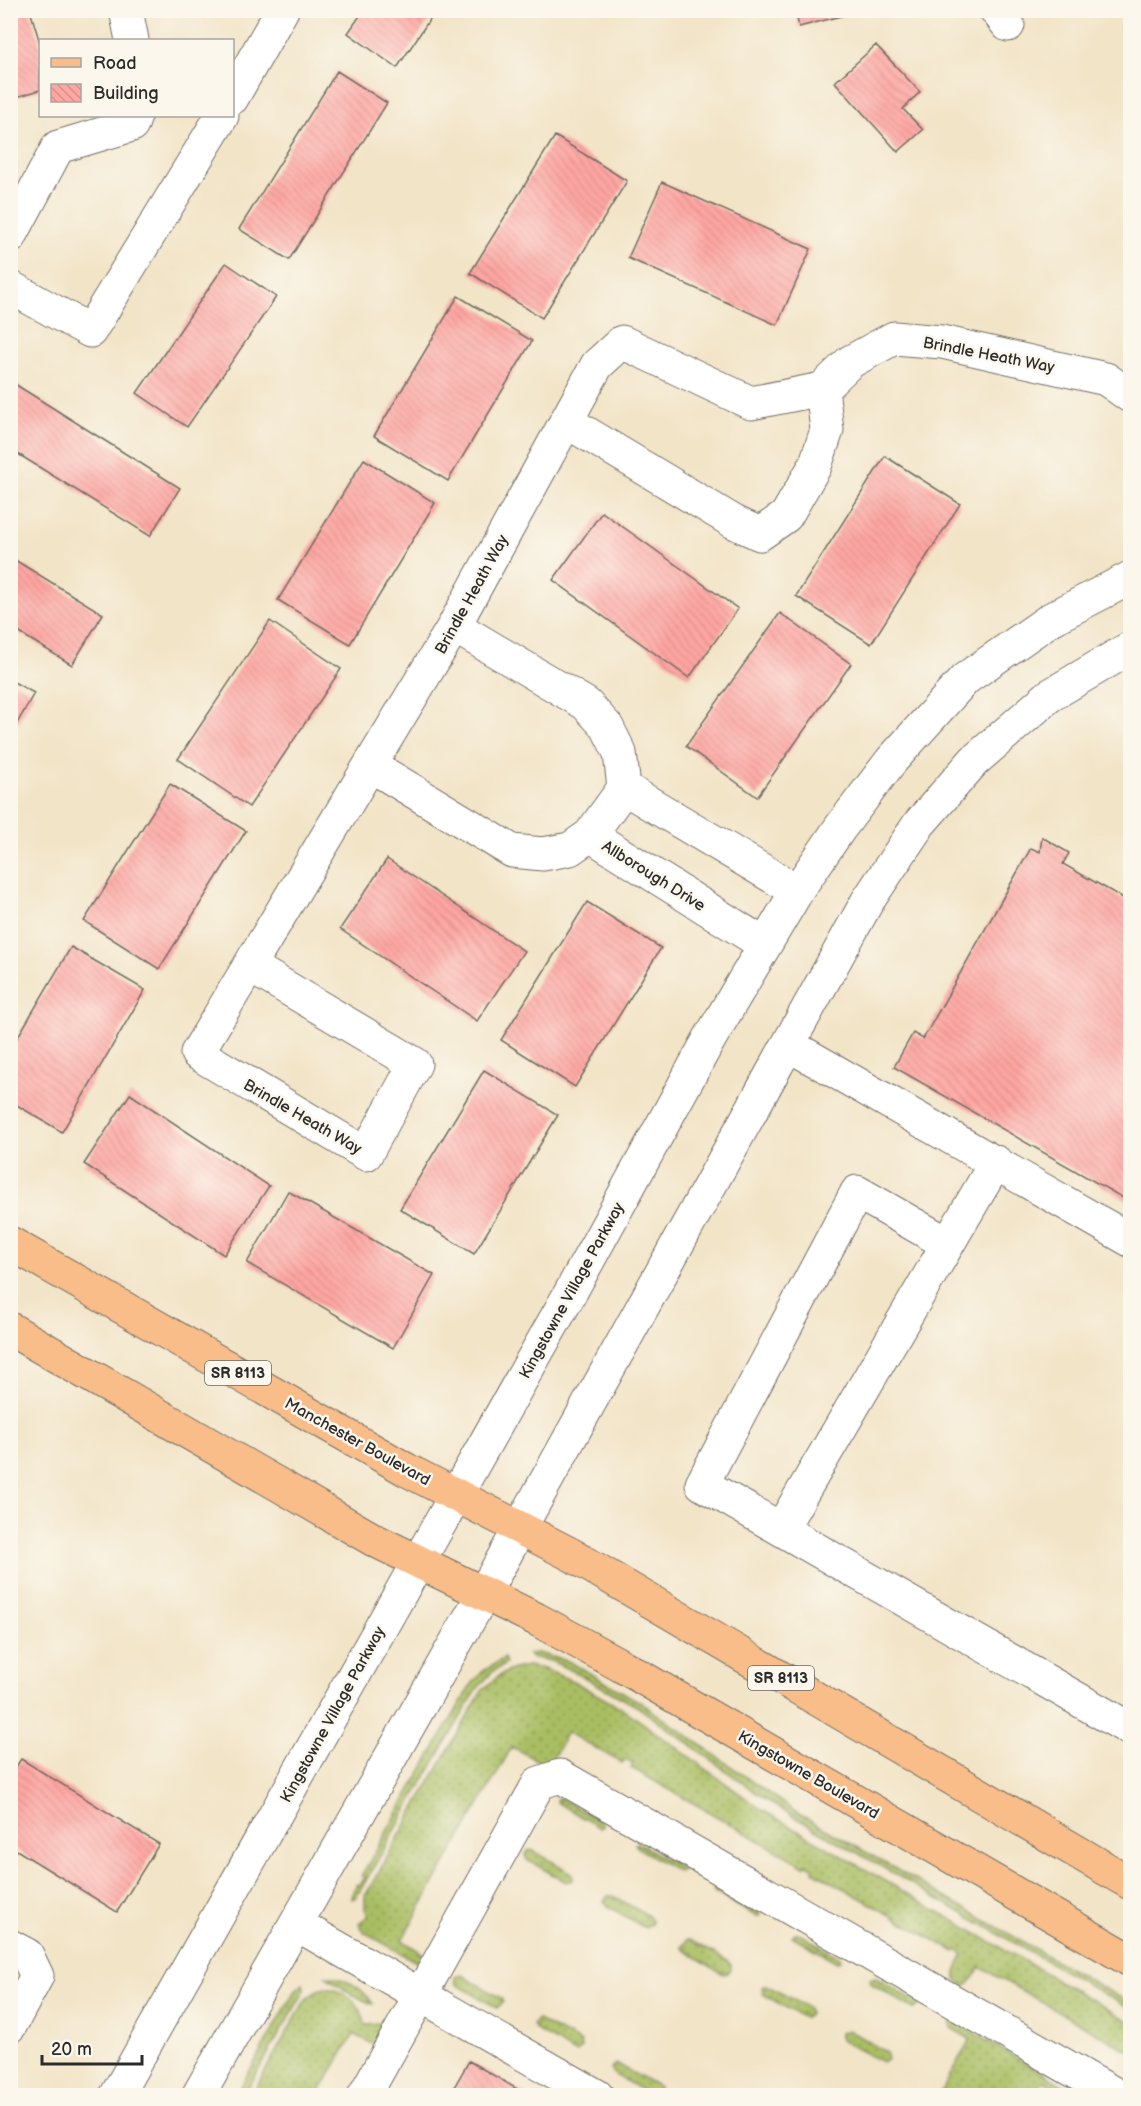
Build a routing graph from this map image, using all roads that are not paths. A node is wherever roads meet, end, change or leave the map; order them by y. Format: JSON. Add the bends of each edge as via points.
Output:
{"nodes":[{"id":1,"x":126,"y":10,"type":"edge"},
{"id":2,"x":282,"y":10,"type":"edge"},
{"id":3,"x":132,"y":39,"type":"edge"},
{"id":4,"x":234,"y":94,"type":"edge"},
{"id":5,"x":135,"y":117,"type":"edge"},
{"id":6,"x":221,"y":117,"type":"edge"},
{"id":7,"x":10,"y":237,"type":"edge"},
{"id":8,"x":10,"y":287,"type":"edge"},
{"id":9,"x":822,"y":389,"type":"junction"},
{"id":10,"x":1131,"y":396,"type":"edge"},
{"id":11,"x":567,"y":421,"type":"junction"},
{"id":12,"x":1131,"y":578,"type":"edge"},
{"id":13,"x":454,"y":626,"type":"junction"},
{"id":14,"x":1131,"y":648,"type":"edge"},
{"id":15,"x":370,"y":765,"type":"junction"},
{"id":16,"x":624,"y":788,"type":"junction"},
{"id":17,"x":590,"y":835,"type":"junction"},
{"id":18,"x":797,"y":891,"type":"junction"},
{"id":19,"x":765,"y":945,"type":"junction"},
{"id":20,"x":250,"y":966,"type":"junction"},
{"id":21,"x":789,"y":1045,"type":"junction"},
{"id":22,"x":996,"y":1162,"type":"junction"},
{"id":23,"x":1131,"y":1240,"type":"edge"},
{"id":24,"x":10,"y":1243,"type":"edge"},
{"id":25,"x":948,"y":1244,"type":"junction"},
{"id":26,"x":10,"y":1329,"type":"edge"},
{"id":27,"x":455,"y":1495,"type":"junction"},
{"id":28,"x":519,"y":1529,"type":"junction"},
{"id":29,"x":781,"y":1529,"type":"junction"},
{"id":30,"x":417,"y":1561,"type":"junction"},
{"id":31,"x":484,"y":1593,"type":"junction"},
{"id":32,"x":1131,"y":1729,"type":"edge"},
{"id":33,"x":1131,"y":1883,"type":"edge"},
{"id":34,"x":296,"y":1924,"type":"junction"},
{"id":35,"x":10,"y":1946,"type":"edge"},
{"id":36,"x":1131,"y":1960,"type":"edge"},
{"id":37,"x":420,"y":1994,"type":"junction"},
{"id":38,"x":10,"y":2026,"type":"edge"},
{"id":39,"x":116,"y":2096,"type":"edge"},
{"id":40,"x":198,"y":2096,"type":"edge"},
{"id":41,"x":364,"y":2096,"type":"edge"},
{"id":42,"x":597,"y":2096,"type":"edge"},
{"id":43,"x":1118,"y":2096,"type":"edge"}],
"edges":[{"from":1,"to":3,"type":"street"},
{"from":2,"to":4,"type":"street"},
{"from":5,"to":7,"type":"street","via":[[132,126],[57,147]]},
{"from":6,"to":8,"type":"street","via":[[90,331]]},
{"from":9,"to":10,"type":"street","name":"Brindle Heath Way","via":[[850,363],[894,338],[942,342],[1106,379]]},
{"from":9,"to":11,"type":"street","name":"Brindle Heath Way","via":[[751,403],[622,342],[597,365]]},
{"from":9,"to":11,"type":"street","via":[[827,430],[815,466],[786,516],[760,534]]},
{"from":11,"to":13,"type":"street","name":"Brindle Heath Way"},
{"from":12,"to":18,"type":"street","name":"Kingstowne Village Parkway","via":[[1051,619],[965,679],[891,761]]},
{"from":13,"to":15,"type":"street","name":"Brindle Heath Way"},
{"from":13,"to":16,"type":"street","via":[[586,704],[607,727],[620,753]]},
{"from":14,"to":21,"type":"street","via":[[1049,696],[974,760],[919,824],[867,903]]},
{"from":15,"to":17,"type":"street","via":[[512,851],[543,854],[570,849]]},
{"from":15,"to":20,"type":"street","name":"Brindle Heath Way"},
{"from":16,"to":17,"type":"street","name":"Allborough Drive"},
{"from":16,"to":18,"type":"street"},
{"from":17,"to":19,"type":"street","name":"Allborough Drive"},
{"from":18,"to":19,"type":"street","name":"Kingstowne Village Parkway"},
{"from":19,"to":27,"type":"street","name":"Kingstowne Village Parkway"},
{"from":20,"to":20,"type":"street","name":"Brindle Heath Way","via":[[197,1053],[366,1154],[416,1064]]},
{"from":21,"to":22,"type":"street"},
{"from":21,"to":28,"type":"street"},
{"from":22,"to":23,"type":"street"},
{"from":22,"to":25,"type":"street"},
{"from":24,"to":27,"type":"main road","name":"Manchester Boulevard","number":"SR 8113"},
{"from":25,"to":29,"type":"street"},
{"from":25,"to":29,"type":"street","via":[[857,1191],[702,1484]]},
{"from":26,"to":30,"type":"main road"},
{"from":27,"to":28,"type":"main road","name":"Manchester Boulevard","number":"SR 8113"},
{"from":27,"to":30,"type":"street","name":"Kingstowne Village Parkway"},
{"from":28,"to":31,"type":"street"},
{"from":28,"to":33,"type":"main road","number":"SR 8113","via":[[572,1555]]},
{"from":29,"to":32,"type":"street"},
{"from":30,"to":31,"type":"main road"},
{"from":30,"to":39,"type":"street","name":"Kingstowne Village Parkway"},
{"from":31,"to":34,"type":"street"},
{"from":31,"to":36,"type":"main road","name":"Kingstowne Boulevard","via":[[632,1671]]},
{"from":34,"to":37,"type":"street"},
{"from":34,"to":40,"type":"street"},
{"from":35,"to":38,"type":"street","via":[[27,1955],[37,1976]]},
{"from":37,"to":41,"type":"street"},
{"from":37,"to":42,"type":"street"},
{"from":37,"to":43,"type":"street","via":[[539,1783],[560,1776]]}]}
